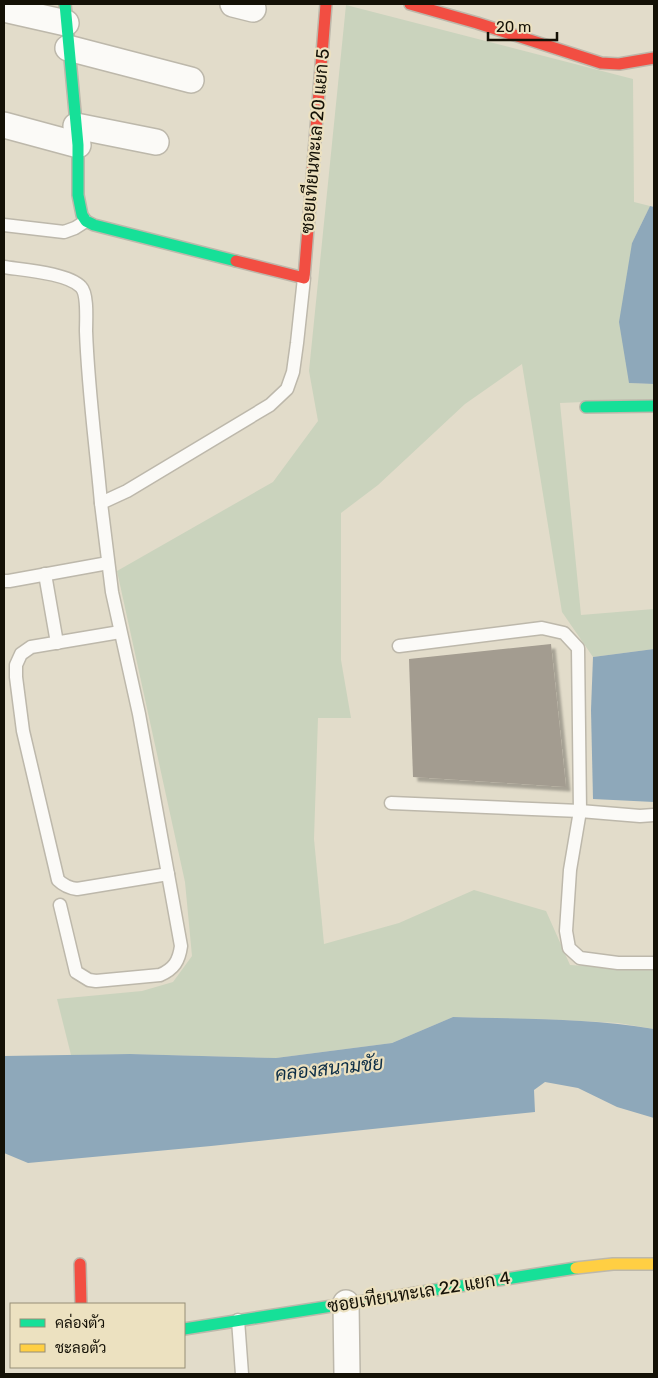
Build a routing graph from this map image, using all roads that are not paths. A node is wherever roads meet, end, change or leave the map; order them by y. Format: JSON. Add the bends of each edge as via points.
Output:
{"nodes":[{"id":1,"x":326,"y":4,"type":"edge"},
{"id":2,"x":410,"y":4,"type":"edge"},
{"id":3,"x":4,"y":9,"type":"edge"},
{"id":4,"x":65,"y":13,"type":"edge"},
{"id":5,"x":68,"y":48,"type":"junction"},
{"id":6,"x":654,"y":58,"type":"edge"},
{"id":7,"x":191,"y":80,"type":"dead end"},
{"id":8,"x":4,"y":125,"type":"edge"},
{"id":9,"x":77,"y":135,"type":"junction"},
{"id":10,"x":156,"y":142,"type":"dead end"},
{"id":11,"x":86,"y":222,"type":"junction"},
{"id":12,"x":4,"y":225,"type":"edge"},
{"id":13,"x":4,"y":267,"type":"edge"},
{"id":14,"x":304,"y":278,"type":"junction"},
{"id":15,"x":654,"y":406,"type":"edge"},
{"id":16,"x":586,"y":407,"type":"dead end"},
{"id":17,"x":101,"y":503,"type":"junction"},
{"id":18,"x":108,"y":563,"type":"junction"},
{"id":19,"x":45,"y":574,"type":"junction"},
{"id":20,"x":4,"y":581,"type":"edge"},
{"id":21,"x":120,"y":632,"type":"junction"},
{"id":22,"x":57,"y":642,"type":"junction"},
{"id":23,"x":399,"y":646,"type":"dead end"},
{"id":24,"x":391,"y":803,"type":"dead end"},
{"id":25,"x":580,"y":811,"type":"junction"},
{"id":26,"x":654,"y":815,"type":"edge"},
{"id":27,"x":168,"y":874,"type":"junction"},
{"id":28,"x":60,"y":905,"type":"dead end"},
{"id":29,"x":654,"y":963,"type":"edge"},
{"id":30,"x":80,"y":1264,"type":"dead end"},
{"id":31,"x":654,"y":1264,"type":"edge"},
{"id":32,"x":81,"y":1303,"type":"edge"},
{"id":33,"x":346,"y":1303,"type":"junction"},
{"id":34,"x":238,"y":1320,"type":"junction"},
{"id":35,"x":185,"y":1329,"type":"edge"},
{"id":36,"x":242,"y":1374,"type":"edge"},
{"id":37,"x":348,"y":1374,"type":"edge"}],
"edges":[{"from":1,"to":14,"type":"street","name":"ซอยเทียนทะเล 20 แยก 5"},
{"from":2,"to":6,"type":"street","via":[[601,62],[619,64]]},
{"from":3,"to":4,"type":"street"},
{"from":4,"to":5,"type":"street"},
{"from":5,"to":7,"type":"street"},
{"from":5,"to":9,"type":"street"},
{"from":8,"to":9,"type":"street"},
{"from":9,"to":10,"type":"street"},
{"from":9,"to":11,"type":"street","via":[[78,195]]},
{"from":11,"to":12,"type":"lane","via":[[64,232]]},
{"from":11,"to":14,"type":"street"},
{"from":13,"to":17,"type":"lane","via":[[64,277],[82,288],[86,300],[87,352]]},
{"from":14,"to":17,"type":"lane","via":[[298,344],[287,389],[270,405],[127,491]]},
{"from":15,"to":16,"type":"street"},
{"from":17,"to":18,"type":"lane"},
{"from":18,"to":19,"type":"lane"},
{"from":18,"to":21,"type":"lane"},
{"from":19,"to":20,"type":"lane"},
{"from":19,"to":22,"type":"lane"},
{"from":21,"to":22,"type":"lane"},
{"from":21,"to":27,"type":"lane"},
{"from":22,"to":27,"type":"lane","via":[[31,647],[21,654],[16,676],[23,731],[58,880],[68,888],[77,889]]},
{"from":23,"to":25,"type":"lane","via":[[542,628],[564,633],[578,648]]},
{"from":24,"to":25,"type":"lane"},
{"from":25,"to":26,"type":"lane"},
{"from":25,"to":29,"type":"lane","via":[[570,870],[566,931],[569,948],[580,958]]},
{"from":27,"to":28,"type":"lane","via":[[182,946],[175,964],[160,974],[96,981],[83,977],[76,972]]},
{"from":30,"to":32,"type":"street"},
{"from":31,"to":33,"type":"street","name":"ซอยเทียนทะเล 22 แยก 4","via":[[566,1269]]},
{"from":33,"to":34,"type":"street","name":"ซอยเทียนทะเล 22 แยก 4"},
{"from":33,"to":37,"type":"street"},
{"from":34,"to":35,"type":"street","name":"ซอยเทียนทะเล 22 แยก 4"},
{"from":34,"to":36,"type":"lane"}]}
